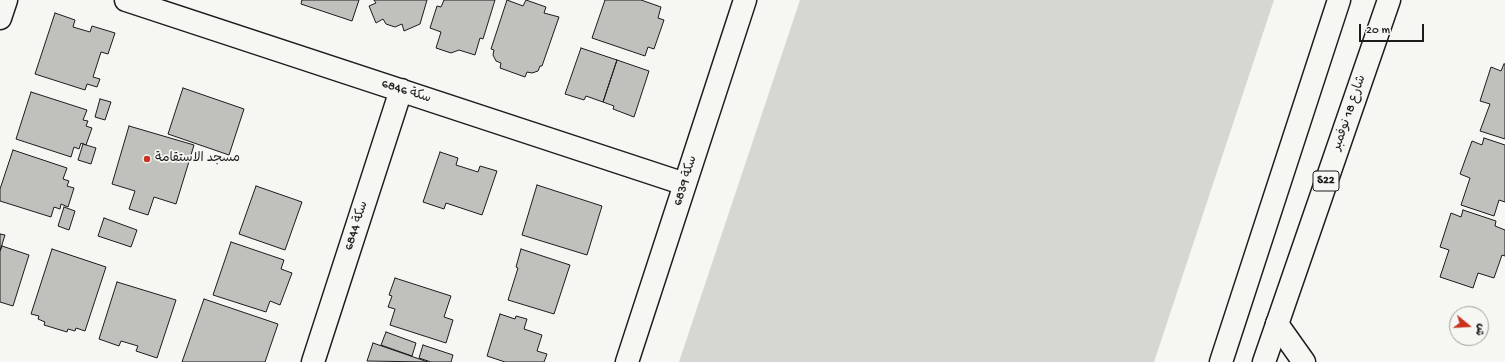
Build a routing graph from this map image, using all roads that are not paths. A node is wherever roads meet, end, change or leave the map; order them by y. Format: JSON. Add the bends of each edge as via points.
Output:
{"nodes":[{"id":1,"x":6,"y":0,"type":"edge"},
{"id":2,"x":126,"y":0,"type":"edge"},
{"id":3,"x":745,"y":0,"type":"edge"},
{"id":4,"x":1339,"y":0,"type":"edge"},
{"id":5,"x":1389,"y":0,"type":"edge"},
{"id":6,"x":0,"y":18,"type":"edge"},
{"id":7,"x":401,"y":90,"type":"junction"},
{"id":8,"x":685,"y":184,"type":"junction"},
{"id":9,"x":1277,"y":324,"type":"junction"},
{"id":10,"x":313,"y":362,"type":"edge"},
{"id":11,"x":626,"y":362,"type":"edge"},
{"id":12,"x":1220,"y":362,"type":"edge"},
{"id":13,"x":1264,"y":362,"type":"edge"},
{"id":14,"x":1304,"y":362,"type":"edge"}],
"edges":[{"from":1,"to":6,"type":"street"},
{"from":2,"to":7,"type":"street","name":"سكة 6846"},
{"from":3,"to":8,"type":"street","name":"سكة 6839"},
{"from":4,"to":12,"type":"street"},
{"from":5,"to":9,"type":"street","name":"شارع 18 نوفمبر","number":"S22"},
{"from":7,"to":8,"type":"street","name":"سكة 6846"},
{"from":7,"to":10,"type":"street","name":"سكة 6844"},
{"from":8,"to":11,"type":"street","name":"سكة 6839"},
{"from":9,"to":13,"type":"street","name":"شارع 18 نوفمبر","number":"S22"},
{"from":9,"to":14,"type":"street"}]}
